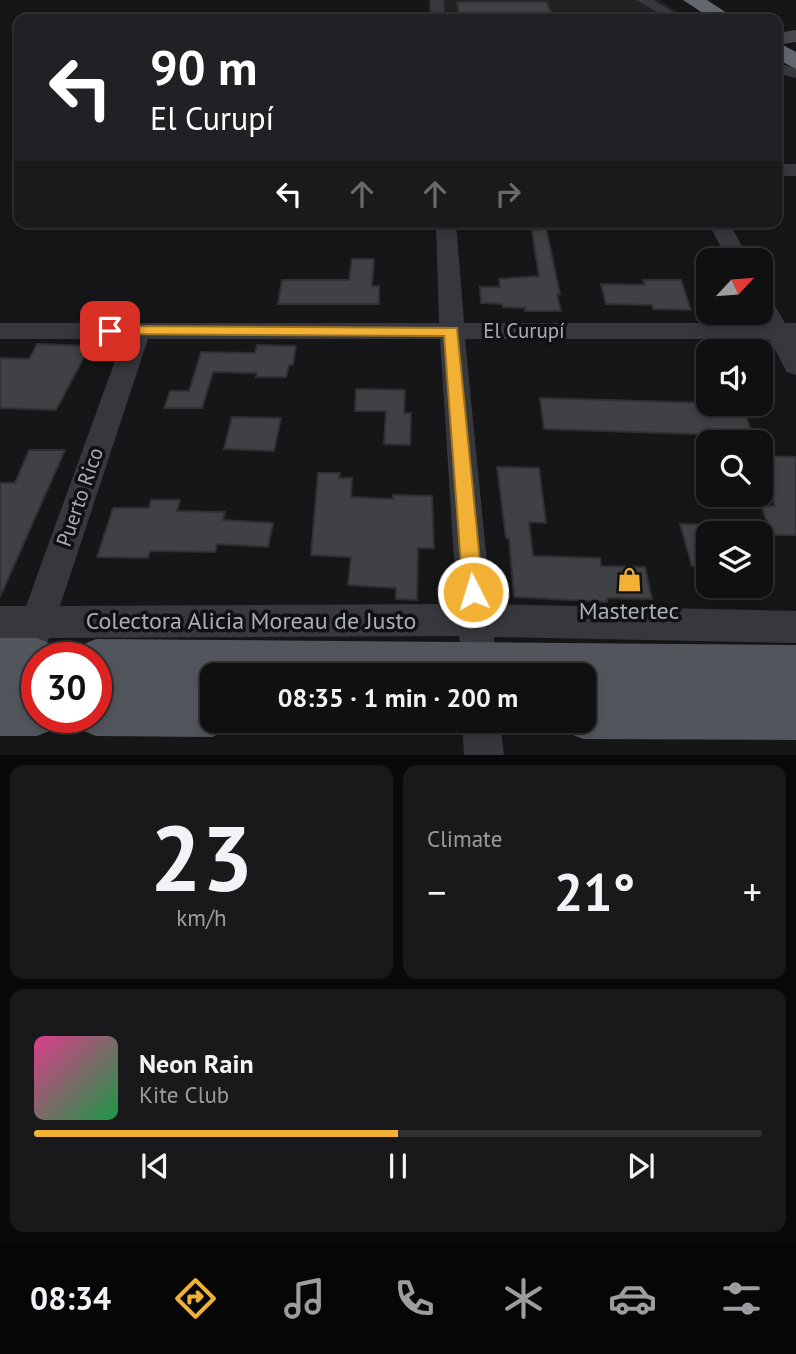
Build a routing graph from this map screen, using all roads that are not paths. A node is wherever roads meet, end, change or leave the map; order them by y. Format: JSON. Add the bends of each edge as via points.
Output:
{"nodes":[{"id":1,"x":642,"y":0,"type":"edge"},
{"id":2,"x":693,"y":0,"type":"edge"},
{"id":3,"x":669,"y":14,"type":"edge"},
{"id":4,"x":717,"y":14,"type":"edge"},
{"id":5,"x":446,"y":228,"type":"edge"},
{"id":6,"x":721,"y":228,"type":"edge"},
{"id":7,"x":732,"y":248,"type":"edge"},
{"id":8,"x":774,"y":316,"type":"edge"},
{"id":9,"x":0,"y":331,"type":"edge"},
{"id":10,"x":138,"y":331,"type":"junction"},
{"id":11,"x":452,"y":331,"type":"junction"},
{"id":12,"x":787,"y":332,"type":"edge"},
{"id":13,"x":796,"y":366,"type":"edge"},
{"id":14,"x":796,"y":627,"type":"edge"},
{"id":15,"x":478,"y":655,"type":"edge"},
{"id":16,"x":19,"y":665,"type":"edge"},
{"id":17,"x":112,"y":665,"type":"edge"},
{"id":18,"x":796,"y":671,"type":"edge"},
{"id":19,"x":112,"y":708,"type":"edge"},
{"id":20,"x":200,"y":709,"type":"edge"},
{"id":21,"x":596,"y":711,"type":"edge"},
{"id":22,"x":796,"y":712,"type":"edge"},
{"id":23,"x":482,"y":733,"type":"edge"},
{"id":24,"x":484,"y":755,"type":"edge"}],
"edges":[{"from":1,"to":3,"type":"street"},
{"from":2,"to":4,"type":"highway"},
{"from":5,"to":11,"type":"street"},
{"from":6,"to":7,"type":"street"},
{"from":8,"to":12,"type":"street"},
{"from":9,"to":10,"type":"street","name":"El Curupí"},
{"from":10,"to":11,"type":"street","name":"El Curupí"},
{"from":10,"to":16,"type":"street","name":"Puerto Rico"},
{"from":11,"to":12,"type":"street","name":"El Curupí"},
{"from":11,"to":15,"type":"street"},
{"from":12,"to":13,"type":"street"},
{"from":14,"to":15,"type":"street","name":"Colectora Alicia Moreau de Justo"},
{"from":15,"to":16,"type":"street","name":"Colectora Alicia Moreau de Justo"},
{"from":15,"to":17,"type":"main road"},
{"from":15,"to":18,"type":"main road"},
{"from":19,"to":20,"type":"main road"},
{"from":21,"to":22,"type":"main road"},
{"from":23,"to":24,"type":"street"}]}
